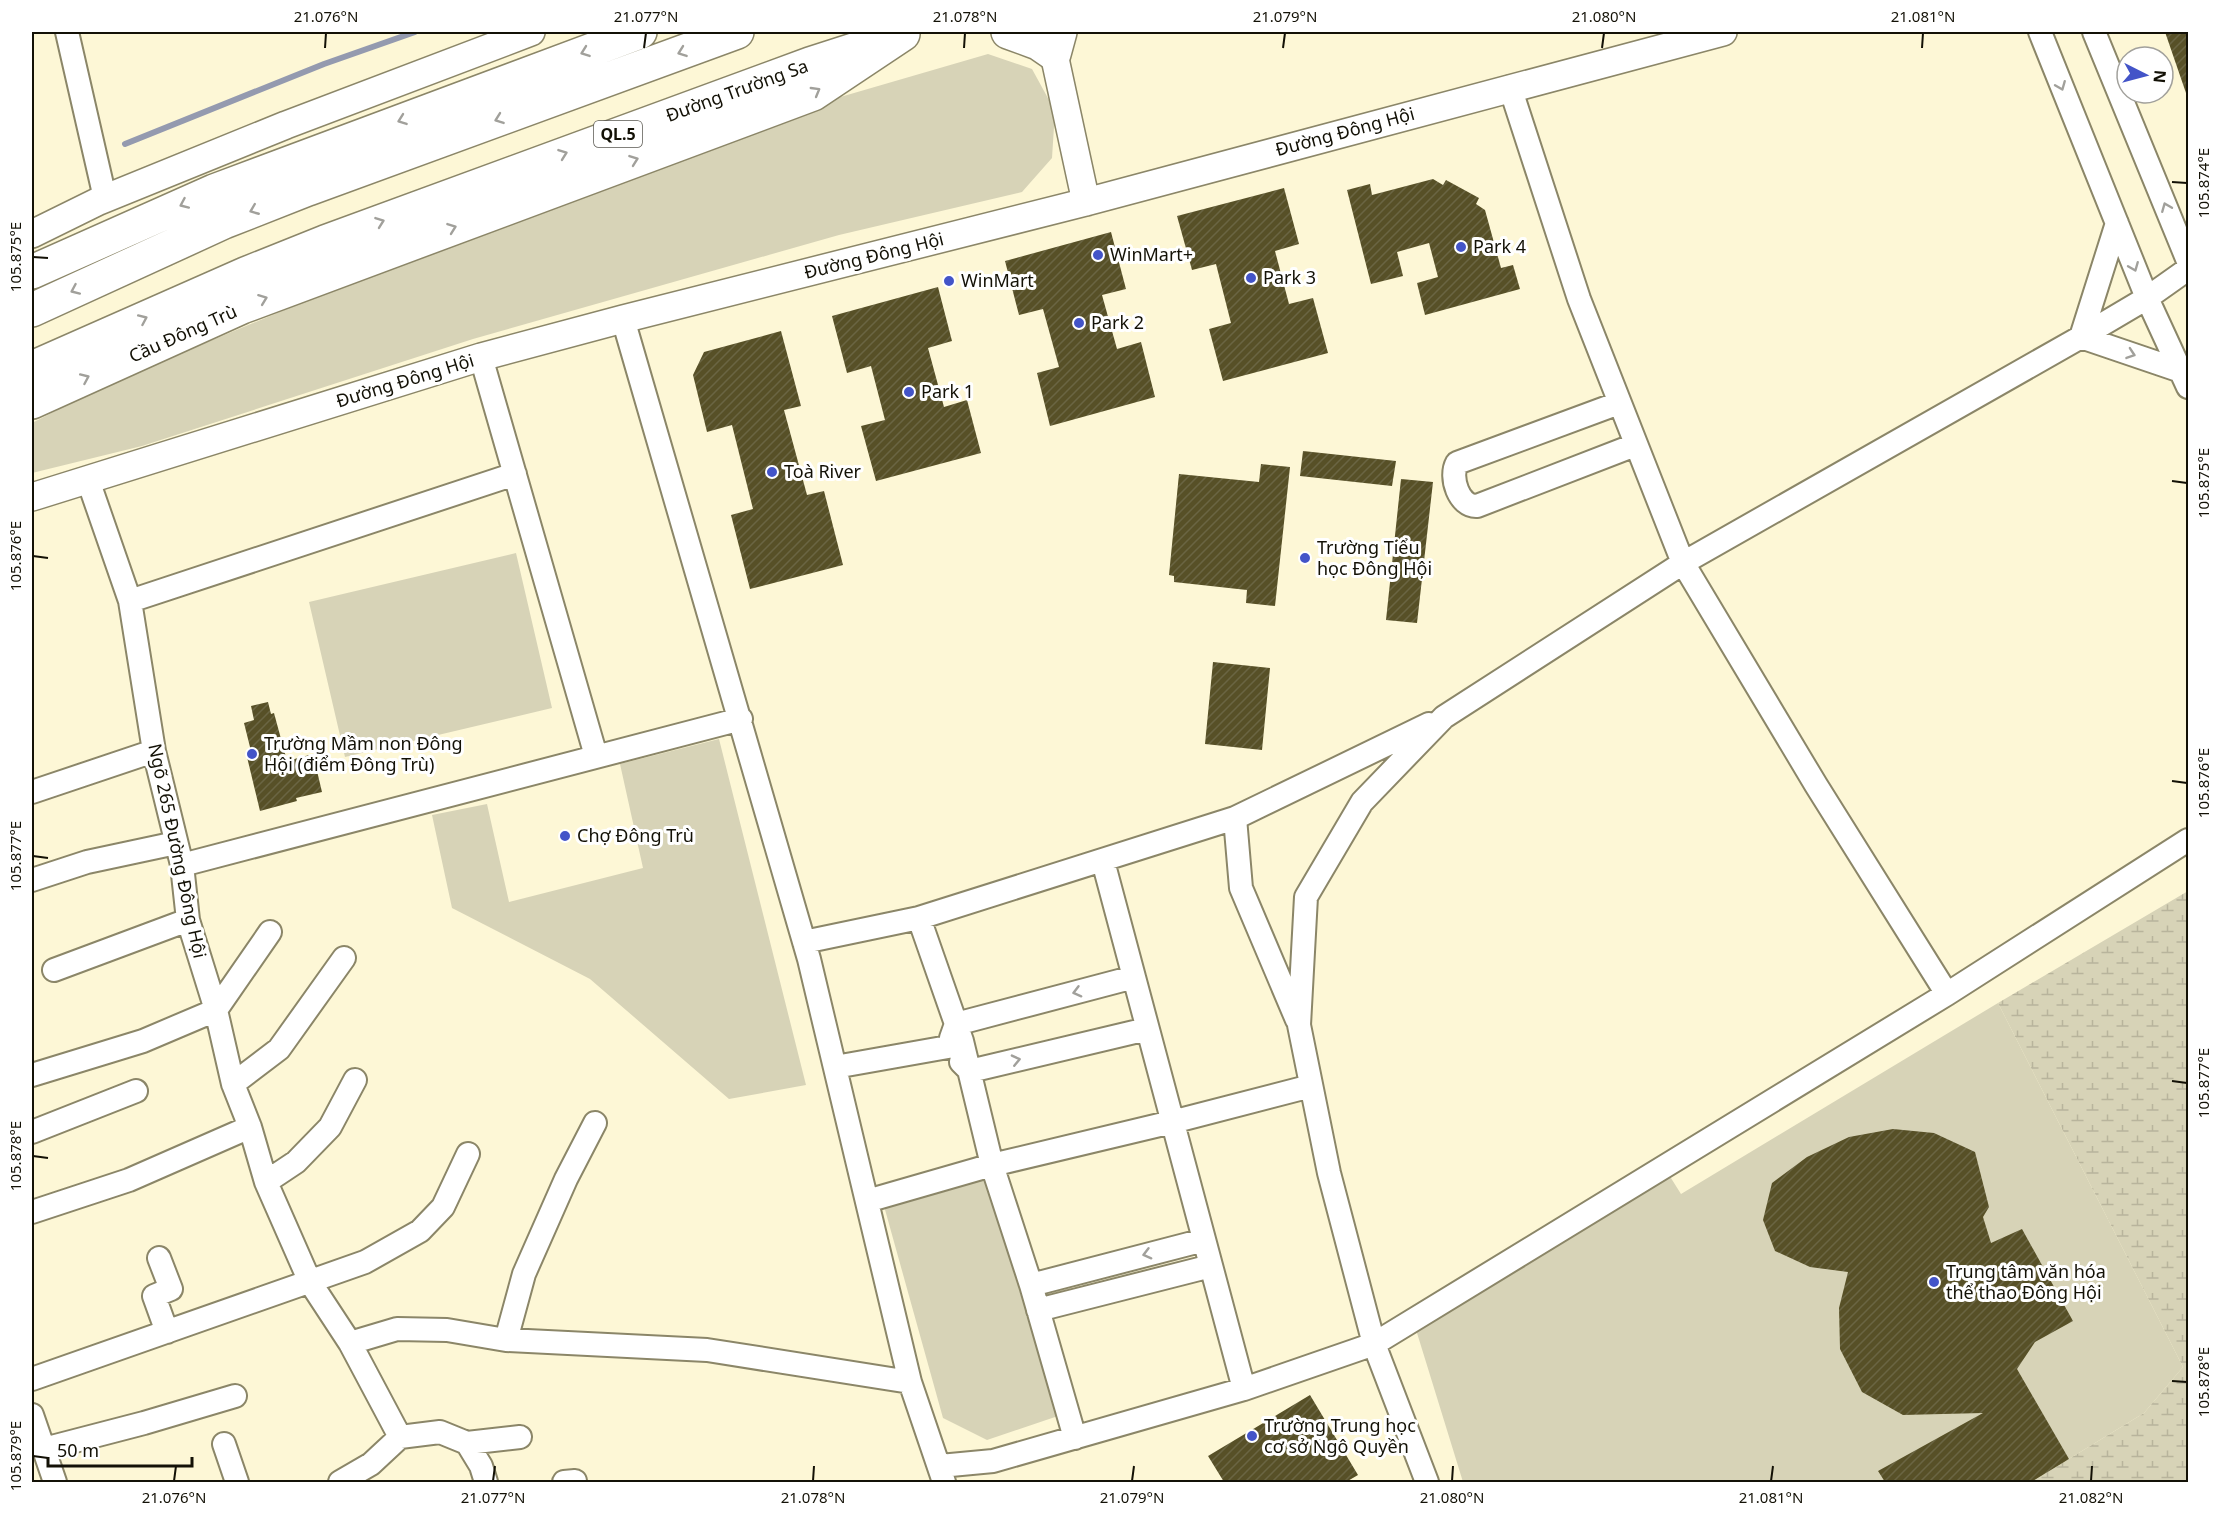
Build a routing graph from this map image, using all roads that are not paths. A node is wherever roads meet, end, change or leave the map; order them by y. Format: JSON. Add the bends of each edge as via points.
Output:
{"nodes":[{"id":1,"x":67,"y":32,"type":"edge"},
{"id":2,"x":531,"y":32,"type":"edge"},
{"id":3,"x":640,"y":32,"type":"edge"},
{"id":4,"x":737,"y":32,"type":"edge"},
{"id":5,"x":1008,"y":32,"type":"edge"},
{"id":6,"x":1723,"y":32,"type":"edge"},
{"id":7,"x":2040,"y":32,"type":"edge"},
{"id":8,"x":2094,"y":32,"type":"edge"},
{"id":9,"x":908,"y":33,"type":"edge"},
{"id":10,"x":1057,"y":43,"type":"edge"},
{"id":11,"x":1510,"y":87,"type":"junction"},
{"id":12,"x":302,"y":174,"type":"junction"},
{"id":13,"x":105,"y":198,"type":"junction"},
{"id":14,"x":1086,"y":202,"type":"junction"},
{"id":15,"x":2116,"y":223,"type":"junction"},
{"id":16,"x":32,"y":234,"type":"edge"},
{"id":17,"x":332,"y":256,"type":"junction"},
{"id":18,"x":2188,"y":261,"type":"edge"},
{"id":19,"x":2188,"y":269,"type":"edge"},
{"id":20,"x":32,"y":272,"type":"edge"},
{"id":21,"x":2147,"y":298,"type":"junction"},
{"id":22,"x":32,"y":310,"type":"edge"},
{"id":23,"x":623,"y":319,"type":"junction"},
{"id":24,"x":2081,"y":337,"type":"junction"},
{"id":25,"x":481,"y":357,"type":"junction"},
{"id":26,"x":32,"y":368,"type":"edge"},
{"id":27,"x":2185,"y":379,"type":"edge"},
{"id":28,"x":32,"y":402,"type":"edge"},
{"id":29,"x":1619,"y":403,"type":"junction"},
{"id":30,"x":1635,"y":445,"type":"junction"},
{"id":31,"x":515,"y":474,"type":"junction"},
{"id":32,"x":88,"y":480,"type":"junction"},
{"id":33,"x":32,"y":497,"type":"edge"},
{"id":34,"x":1683,"y":564,"type":"junction"},
{"id":35,"x":130,"y":601,"type":"junction"},
{"id":36,"x":1444,"y":717,"type":"junction"},
{"id":37,"x":741,"y":719,"type":"junction"},
{"id":38,"x":154,"y":751,"type":"junction"},
{"id":39,"x":596,"y":756,"type":"junction"},
{"id":40,"x":32,"y":792,"type":"edge"},
{"id":41,"x":1235,"y":818,"type":"junction"},
{"id":42,"x":2188,"y":840,"type":"edge"},
{"id":43,"x":176,"y":843,"type":"junction"},
{"id":44,"x":1103,"y":861,"type":"junction"},
{"id":45,"x":182,"y":865,"type":"junction"},
{"id":46,"x":32,"y":880,"type":"edge"},
{"id":47,"x":919,"y":918,"type":"junction"},
{"id":48,"x":188,"y":920,"type":"junction"},
{"id":49,"x":270,"y":932,"type":"dead end"},
{"id":50,"x":804,"y":942,"type":"junction"},
{"id":51,"x":344,"y":958,"type":"dead end"},
{"id":52,"x":54,"y":970,"type":"dead end"},
{"id":53,"x":1134,"y":977,"type":"junction"},
{"id":54,"x":1947,"y":994,"type":"junction"},
{"id":55,"x":216,"y":1010,"type":"junction"},
{"id":56,"x":957,"y":1024,"type":"junction"},
{"id":57,"x":1299,"y":1025,"type":"junction"},
{"id":58,"x":1147,"y":1029,"type":"junction"},
{"id":59,"x":948,"y":1047,"type":"junction"},
{"id":60,"x":835,"y":1067,"type":"junction"},
{"id":61,"x":970,"y":1071,"type":"junction"},
{"id":62,"x":32,"y":1075,"type":"edge"},
{"id":63,"x":355,"y":1080,"type":"dead end"},
{"id":64,"x":233,"y":1084,"type":"junction"},
{"id":65,"x":1311,"y":1086,"type":"junction"},
{"id":66,"x":136,"y":1091,"type":"dead end"},
{"id":67,"x":1172,"y":1122,"type":"junction"},
{"id":68,"x":595,"y":1123,"type":"dead end"},
{"id":69,"x":250,"y":1127,"type":"junction"},
{"id":70,"x":32,"y":1132,"type":"edge"},
{"id":71,"x":468,"y":1154,"type":"dead end"},
{"id":72,"x":993,"y":1165,"type":"junction"},
{"id":73,"x":266,"y":1182,"type":"junction"},
{"id":74,"x":867,"y":1201,"type":"junction"},
{"id":75,"x":32,"y":1212,"type":"edge"},
{"id":76,"x":1204,"y":1240,"type":"junction"},
{"id":77,"x":159,"y":1258,"type":"dead end"},
{"id":78,"x":1210,"y":1266,"type":"junction"},
{"id":79,"x":310,"y":1282,"type":"junction"},
{"id":80,"x":1031,"y":1285,"type":"junction"},
{"id":81,"x":1038,"y":1310,"type":"junction"},
{"id":82,"x":167,"y":1332,"type":"junction"},
{"id":83,"x":506,"y":1340,"type":"junction"},
{"id":84,"x":350,"y":1343,"type":"junction"},
{"id":85,"x":1374,"y":1344,"type":"junction"},
{"id":86,"x":32,"y":1379,"type":"edge"},
{"id":87,"x":910,"y":1382,"type":"junction"},
{"id":88,"x":1244,"y":1389,"type":"junction"},
{"id":89,"x":235,"y":1396,"type":"dead end"},
{"id":90,"x":32,"y":1415,"type":"edge"},
{"id":91,"x":400,"y":1437,"type":"junction"},
{"id":92,"x":520,"y":1437,"type":"dead end"},
{"id":93,"x":1075,"y":1438,"type":"junction"},
{"id":94,"x":467,"y":1443,"type":"junction"},
{"id":95,"x":224,"y":1444,"type":"dead end"},
{"id":96,"x":44,"y":1449,"type":"junction"},
{"id":97,"x":942,"y":1474,"type":"edge"},
{"id":98,"x":55,"y":1482,"type":"edge"},
{"id":99,"x":237,"y":1482,"type":"edge"},
{"id":100,"x":340,"y":1482,"type":"edge"},
{"id":101,"x":486,"y":1482,"type":"edge"},
{"id":102,"x":1427,"y":1482,"type":"edge"}],
"edges":[{"from":1,"to":13,"type":"street"},
{"from":2,"to":13,"type":"street"},
{"from":3,"to":12,"type":"highway","one_way":true},
{"from":4,"to":12,"type":"highway","one_way":true},
{"from":5,"to":10,"type":"highway","via":[[1038,43]]},
{"from":6,"to":11,"type":"street","name":"Đường Đông Hội"},
{"from":7,"to":15,"type":"street","one_way":true},
{"from":18,"to":8,"type":"street","one_way":true},
{"from":17,"to":9,"type":"highway","name":"Đường Trường Sa","number":"QL.5","one_way":true,"via":[[810,64]]},
{"from":10,"to":14,"type":"street"},
{"from":11,"to":14,"type":"street","name":"Đường Đông Hội"},
{"from":11,"to":29,"type":"street","via":[[1579,298]]},
{"from":12,"to":20,"type":"highway","one_way":true,"via":[[214,191]]},
{"from":12,"to":22,"type":"highway","one_way":true,"via":[[224,222]]},
{"from":13,"to":16,"type":"street"},
{"from":14,"to":23,"type":"street","name":"Đường Đông Hội"},
{"from":15,"to":21,"type":"street","one_way":true},
{"from":15,"to":24,"type":"street"},
{"from":26,"to":17,"type":"highway","name":"Cầu Đông Trù","number":"QL.5","one_way":true,"via":[[245,274]]},
{"from":28,"to":17,"type":"highway","name":"Cầu Đông Trù","number":"QL.5","one_way":true,"via":[[242,307]]},
{"from":19,"to":21,"type":"street"},
{"from":21,"to":24,"type":"street"},
{"from":21,"to":27,"type":"street"},
{"from":23,"to":25,"type":"street","name":"Đường Đông Hội"},
{"from":23,"to":37,"type":"street"},
{"from":24,"to":27,"type":"street","one_way":true},
{"from":24,"to":34,"type":"street"},
{"from":25,"to":31,"type":"street"},
{"from":25,"to":32,"type":"street","name":"Đường Đông Hội"},
{"from":29,"to":30,"type":"street"},
{"from":29,"to":30,"type":"street","via":[[1457,463],[1453,477],[1464,503],[1477,506]]},
{"from":30,"to":34,"type":"street"},
{"from":31,"to":35,"type":"street"},
{"from":31,"to":39,"type":"street"},
{"from":32,"to":33,"type":"street","name":"Đường Đông Hội"},
{"from":32,"to":35,"type":"street","name":"Ngõ 265 Đường Đông Hội"},
{"from":34,"to":36,"type":"street"},
{"from":34,"to":54,"type":"street"},
{"from":35,"to":38,"type":"street","name":"Ngõ 265 Đường Đông Hội"},
{"from":36,"to":41,"type":"street"},
{"from":36,"to":57,"type":"street","via":[[1362,802],[1306,897]]},
{"from":37,"to":39,"type":"street"},
{"from":37,"to":50,"type":"street"},
{"from":38,"to":40,"type":"street"},
{"from":38,"to":43,"type":"street","name":"Ngõ 265 Đường Đông Hội"},
{"from":39,"to":45,"type":"street"},
{"from":41,"to":44,"type":"street"},
{"from":41,"to":57,"type":"street","via":[[1241,888]]},
{"from":42,"to":54,"type":"street"},
{"from":43,"to":45,"type":"street","name":"Ngõ 265 Đường Đông Hội"},
{"from":43,"to":46,"type":"street","via":[[87,862]]},
{"from":44,"to":47,"type":"street"},
{"from":44,"to":53,"type":"street"},
{"from":45,"to":48,"type":"street","name":"Ngõ 265 Đường Đông Hội"},
{"from":47,"to":50,"type":"street"},
{"from":47,"to":56,"type":"street"},
{"from":48,"to":52,"type":"street"},
{"from":48,"to":55,"type":"street","name":"Ngõ 265 Đường Đông Hội"},
{"from":49,"to":55,"type":"street"},
{"from":50,"to":60,"type":"street"},
{"from":51,"to":64,"type":"street","via":[[279,1049]]},
{"from":53,"to":56,"type":"street","one_way":true},
{"from":53,"to":58,"type":"street"},
{"from":54,"to":85,"type":"street"},
{"from":55,"to":62,"type":"street","via":[[143,1041]]},
{"from":55,"to":64,"type":"street","name":"Ngõ 265 Đường Đông Hội"},
{"from":56,"to":59,"type":"street"},
{"from":56,"to":61,"type":"street"},
{"from":57,"to":65,"type":"street"},
{"from":61,"to":58,"type":"street","one_way":true},
{"from":58,"to":67,"type":"street"},
{"from":59,"to":60,"type":"street"},
{"from":59,"to":61,"type":"street"},
{"from":60,"to":74,"type":"street"},
{"from":61,"to":72,"type":"street"},
{"from":63,"to":73,"type":"street","via":[[330,1127],[296,1162]]},
{"from":64,"to":69,"type":"street","name":"Ngõ 265 Đường Đông Hội"},
{"from":65,"to":67,"type":"street"},
{"from":65,"to":85,"type":"street","via":[[1329,1173]]},
{"from":66,"to":70,"type":"street"},
{"from":67,"to":72,"type":"street"},
{"from":67,"to":76,"type":"street"},
{"from":68,"to":83,"type":"street","via":[[524,1274]]},
{"from":69,"to":73,"type":"street","name":"Ngõ 265 Đường Đông Hội"},
{"from":69,"to":75,"type":"street","via":[[129,1180]]},
{"from":71,"to":79,"type":"street","via":[[443,1207],[420,1231],[365,1262]]},
{"from":72,"to":74,"type":"street"},
{"from":72,"to":80,"type":"street"},
{"from":73,"to":79,"type":"street","name":"Ngõ 265 Đường Đông Hội"},
{"from":74,"to":87,"type":"street"},
{"from":76,"to":78,"type":"street"},
{"from":76,"to":80,"type":"street","one_way":true},
{"from":77,"to":82,"type":"street","via":[[171,1289],[154,1296]]},
{"from":78,"to":81,"type":"street"},
{"from":78,"to":88,"type":"street"},
{"from":79,"to":82,"type":"street"},
{"from":79,"to":84,"type":"street","name":"Ngõ 265 Đường Đông Hội"},
{"from":80,"to":81,"type":"street"},
{"from":81,"to":93,"type":"street"},
{"from":82,"to":86,"type":"street"},
{"from":83,"to":84,"type":"street","via":[[447,1330],[397,1329]]},
{"from":83,"to":87,"type":"street","via":[[706,1350]]},
{"from":84,"to":91,"type":"street","name":"Ngõ 265 Đường Đông Hội"},
{"from":85,"to":88,"type":"street"},
{"from":85,"to":102,"type":"street"},
{"from":87,"to":97,"type":"street"},
{"from":88,"to":93,"type":"street"},
{"from":89,"to":96,"type":"street"},
{"from":90,"to":96,"type":"street"},
{"from":91,"to":94,"type":"street","via":[[440,1432]]},
{"from":91,"to":100,"type":"street","via":[[371,1464]]},
{"from":92,"to":94,"type":"street"},
{"from":93,"to":97,"type":"street"},
{"from":94,"to":101,"type":"street"},
{"from":95,"to":99,"type":"street"},
{"from":96,"to":98,"type":"street"}]}
